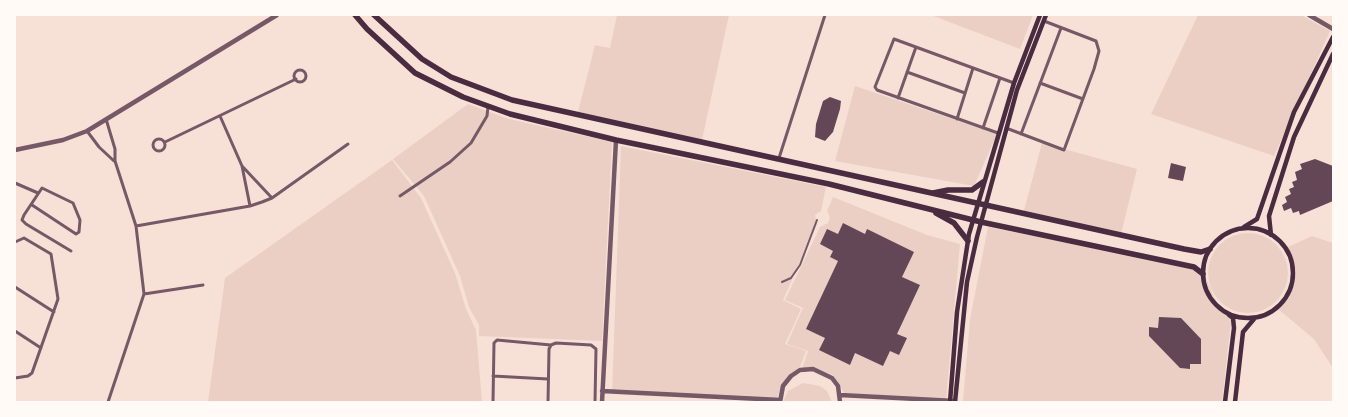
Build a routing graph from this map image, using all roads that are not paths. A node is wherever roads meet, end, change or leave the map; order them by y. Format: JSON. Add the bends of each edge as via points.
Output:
{"nodes":[{"id":1,"x":277,"y":15,"type":"edge"},
{"id":2,"x":355,"y":15,"type":"edge"},
{"id":3,"x":374,"y":15,"type":"edge"},
{"id":4,"x":825,"y":15,"type":"edge"},
{"id":5,"x":1040,"y":15,"type":"edge"},
{"id":6,"x":1046,"y":15,"type":"edge"},
{"id":7,"x":1309,"y":15,"type":"edge"},
{"id":8,"x":1044,"y":21,"type":"junction"},
{"id":9,"x":1061,"y":28,"type":"junction"},
{"id":10,"x":1333,"y":29,"type":"edge"},
{"id":11,"x":1333,"y":37,"type":"edge"},
{"id":12,"x":916,"y":47,"type":"junction"},
{"id":13,"x":1333,"y":54,"type":"edge"},
{"id":14,"x":973,"y":68,"type":"junction"},
{"id":15,"x":907,"y":72,"type":"junction"},
{"id":16,"x":1000,"y":78,"type":"junction"},
{"id":17,"x":296,"y":80,"type":"dead end"},
{"id":18,"x":1014,"y":83,"type":"junction"},
{"id":19,"x":1040,"y":83,"type":"junction"},
{"id":20,"x":965,"y":93,"type":"junction"},
{"id":21,"x":898,"y":98,"type":"junction"},
{"id":22,"x":1083,"y":99,"type":"junction"},
{"id":23,"x":488,"y":106,"type":"junction"},
{"id":24,"x":220,"y":116,"type":"junction"},
{"id":25,"x":106,"y":119,"type":"junction"},
{"id":26,"x":957,"y":119,"type":"junction"},
{"id":27,"x":983,"y":128,"type":"junction"},
{"id":28,"x":1006,"y":128,"type":"junction"},
{"id":29,"x":87,"y":130,"type":"junction"},
{"id":30,"x":998,"y":133,"type":"junction"},
{"id":31,"x":1021,"y":134,"type":"junction"},
{"id":32,"x":616,"y":140,"type":"junction"},
{"id":33,"x":165,"y":142,"type":"dead end"},
{"id":34,"x":704,"y":143,"type":"junction"},
{"id":35,"x":348,"y":144,"type":"dead end"},
{"id":36,"x":15,"y":150,"type":"edge"},
{"id":37,"x":701,"y":157,"type":"junction"},
{"id":38,"x":779,"y":159,"type":"junction"},
{"id":39,"x":115,"y":161,"type":"junction"},
{"id":40,"x":1276,"y":162,"type":"junction"},
{"id":41,"x":1285,"y":165,"type":"junction"},
{"id":42,"x":242,"y":166,"type":"junction"},
{"id":43,"x":983,"y":182,"type":"junction"},
{"id":44,"x":15,"y":184,"type":"edge"},
{"id":45,"x":38,"y":193,"type":"junction"},
{"id":46,"x":930,"y":194,"type":"junction"},
{"id":47,"x":400,"y":196,"type":"dead end"},
{"id":48,"x":272,"y":198,"type":"junction"},
{"id":49,"x":977,"y":204,"type":"junction"},
{"id":50,"x":32,"y":205,"type":"junction"},
{"id":51,"x":250,"y":206,"type":"junction"},
{"id":52,"x":985,"y":206,"type":"junction"},
{"id":53,"x":931,"y":210,"type":"junction"},
{"id":54,"x":973,"y":219,"type":"junction"},
{"id":55,"x":817,"y":220,"type":"dead end"},
{"id":56,"x":981,"y":222,"type":"junction"},
{"id":57,"x":136,"y":226,"type":"junction"},
{"id":58,"x":1240,"y":229,"type":"junction"},
{"id":59,"x":1271,"y":235,"type":"junction"},
{"id":60,"x":968,"y":241,"type":"junction"},
{"id":61,"x":15,"y":242,"type":"edge"},
{"id":62,"x":1210,"y":249,"type":"junction"},
{"id":63,"x":71,"y":251,"type":"dead end"},
{"id":64,"x":1203,"y":274,"type":"junction"},
{"id":65,"x":782,"y":282,"type":"dead end"},
{"id":66,"x":203,"y":285,"type":"dead end"},
{"id":67,"x":15,"y":287,"type":"edge"},
{"id":68,"x":144,"y":294,"type":"junction"},
{"id":69,"x":54,"y":312,"type":"junction"},
{"id":70,"x":1224,"y":312,"type":"junction"},
{"id":71,"x":1255,"y":318,"type":"junction"},
{"id":72,"x":15,"y":332,"type":"edge"},
{"id":73,"x":550,"y":347,"type":"junction"},
{"id":74,"x":41,"y":348,"type":"junction"},
{"id":75,"x":493,"y":376,"type":"junction"},
{"id":76,"x":15,"y":378,"type":"edge"},
{"id":77,"x":548,"y":379,"type":"junction"},
{"id":78,"x":602,"y":391,"type":"junction"},
{"id":79,"x":840,"y":394,"type":"junction"},
{"id":80,"x":780,"y":401,"type":"edge"},
{"id":81,"x":108,"y":402,"type":"edge"},
{"id":82,"x":493,"y":402,"type":"edge"},
{"id":83,"x":548,"y":402,"type":"edge"},
{"id":84,"x":595,"y":402,"type":"edge"},
{"id":85,"x":602,"y":402,"type":"edge"},
{"id":86,"x":840,"y":402,"type":"edge"},
{"id":87,"x":953,"y":402,"type":"edge"},
{"id":88,"x":1224,"y":402,"type":"edge"},
{"id":89,"x":1235,"y":402,"type":"edge"}],
"edges":[{"from":1,"to":25,"type":"street"},
{"from":2,"to":23,"type":"highway","via":[[415,73],[444,89]]},
{"from":3,"to":34,"type":"highway","via":[[422,59],[467,84],[531,105]]},
{"from":4,"to":38,"type":"street"},
{"from":5,"to":18,"type":"main road"},
{"from":6,"to":8,"type":"main road"},
{"from":7,"to":10,"type":"street"},
{"from":8,"to":9,"type":"street"},
{"from":8,"to":28,"type":"main road"},
{"from":9,"to":19,"type":"street"},
{"from":9,"to":22,"type":"street","via":[[1098,44]]},
{"from":11,"to":40,"type":"main road","via":[[1294,112]]},
{"from":12,"to":14,"type":"street"},
{"from":12,"to":15,"type":"street"},
{"from":12,"to":21,"type":"street","via":[[893,39],[875,87]]},
{"from":13,"to":41,"type":"main road","via":[[1295,134]]},
{"from":14,"to":16,"type":"street"},
{"from":14,"to":20,"type":"street"},
{"from":15,"to":20,"type":"street"},
{"from":15,"to":21,"type":"street"},
{"from":16,"to":18,"type":"street"},
{"from":16,"to":27,"type":"street"},
{"from":17,"to":24,"type":"street"},
{"from":18,"to":30,"type":"main road"},
{"from":19,"to":22,"type":"street"},
{"from":19,"to":31,"type":"street"},
{"from":20,"to":26,"type":"street"},
{"from":21,"to":26,"type":"street"},
{"from":22,"to":31,"type":"street","via":[[1064,150]]},
{"from":23,"to":32,"type":"highway"},
{"from":23,"to":47,"type":"street","via":[[487,116],[471,143],[450,162]]},
{"from":24,"to":33,"type":"street"},
{"from":24,"to":42,"type":"street"},
{"from":25,"to":29,"type":"street"},
{"from":25,"to":39,"type":"street","via":[[115,149]]},
{"from":26,"to":27,"type":"street"},
{"from":27,"to":30,"type":"street"},
{"from":28,"to":31,"type":"street"},
{"from":28,"to":52,"type":"main road"},
{"from":29,"to":36,"type":"street","via":[[63,140]]},
{"from":29,"to":39,"type":"street"},
{"from":30,"to":43,"type":"main road"},
{"from":32,"to":37,"type":"highway"},
{"from":32,"to":78,"type":"street"},
{"from":34,"to":37,"type":"highway"},
{"from":34,"to":38,"type":"highway"},
{"from":35,"to":48,"type":"street"},
{"from":37,"to":53,"type":"highway"},
{"from":38,"to":46,"type":"highway"},
{"from":39,"to":57,"type":"street"},
{"from":40,"to":41,"type":"main road"},
{"from":40,"to":58,"type":"main road","via":[[1257,219]]},
{"from":41,"to":59,"type":"main road","via":[[1269,216]]},
{"from":42,"to":48,"type":"street"},
{"from":42,"to":51,"type":"street"},
{"from":43,"to":46,"type":"highway","via":[[972,190]]},
{"from":43,"to":49,"type":"main road"},
{"from":44,"to":45,"type":"street"},
{"from":45,"to":50,"type":"street"},
{"from":45,"to":50,"type":"street","via":[[44,187],[72,201],[80,220],[79,232],[72,233]]},
{"from":46,"to":49,"type":"highway"},
{"from":48,"to":51,"type":"street"},
{"from":49,"to":52,"type":"highway"},
{"from":49,"to":54,"type":"main road"},
{"from":50,"to":63,"type":"street","via":[[23,222]]},
{"from":51,"to":57,"type":"street"},
{"from":52,"to":56,"type":"main road"},
{"from":52,"to":62,"type":"highway","via":[[1196,252]]},
{"from":53,"to":54,"type":"highway"},
{"from":53,"to":60,"type":"highway","via":[[954,223]]},
{"from":54,"to":56,"type":"highway"},
{"from":54,"to":60,"type":"main road"},
{"from":55,"to":65,"type":"lane","via":[[800,264],[791,278]]},
{"from":56,"to":64,"type":"highway","via":[[1194,267]]},
{"from":56,"to":87,"type":"main road","via":[[967,282]]},
{"from":57,"to":68,"type":"street"},
{"from":58,"to":59,"type":"main road","via":[[1262,230]]},
{"from":58,"to":62,"type":"main road","via":[[1228,233]]},
{"from":59,"to":71,"type":"main road","via":[[1290,257],[1292,280],[1283,301],[1267,314]]},
{"from":60,"to":87,"type":"main road","via":[[957,312]]},
{"from":61,"to":69,"type":"street","via":[[24,238],[51,254],[58,293]]},
{"from":62,"to":64,"type":"main road"},
{"from":64,"to":70,"type":"main road","via":[[1211,299]]},
{"from":66,"to":68,"type":"street"},
{"from":67,"to":69,"type":"street"},
{"from":68,"to":81,"type":"street"},
{"from":69,"to":74,"type":"street"},
{"from":70,"to":71,"type":"main road"},
{"from":70,"to":88,"type":"main road","via":[[1232,318],[1234,328]]},
{"from":71,"to":89,"type":"main road","via":[[1243,332]]},
{"from":72,"to":74,"type":"street"},
{"from":73,"to":75,"type":"street","via":[[497,340],[493,348]]},
{"from":73,"to":77,"type":"street"},
{"from":73,"to":84,"type":"street","via":[[591,345],[596,349]]},
{"from":74,"to":76,"type":"street","via":[[32,373]]},
{"from":75,"to":77,"type":"street"},
{"from":75,"to":82,"type":"street"},
{"from":77,"to":83,"type":"street"},
{"from":78,"to":80,"type":"street"},
{"from":78,"to":85,"type":"street"},
{"from":79,"to":80,"type":"street","via":[[832,378],[824,372],[807,369],[786,380]]},
{"from":79,"to":86,"type":"street"},
{"from":79,"to":87,"type":"street"}]}
